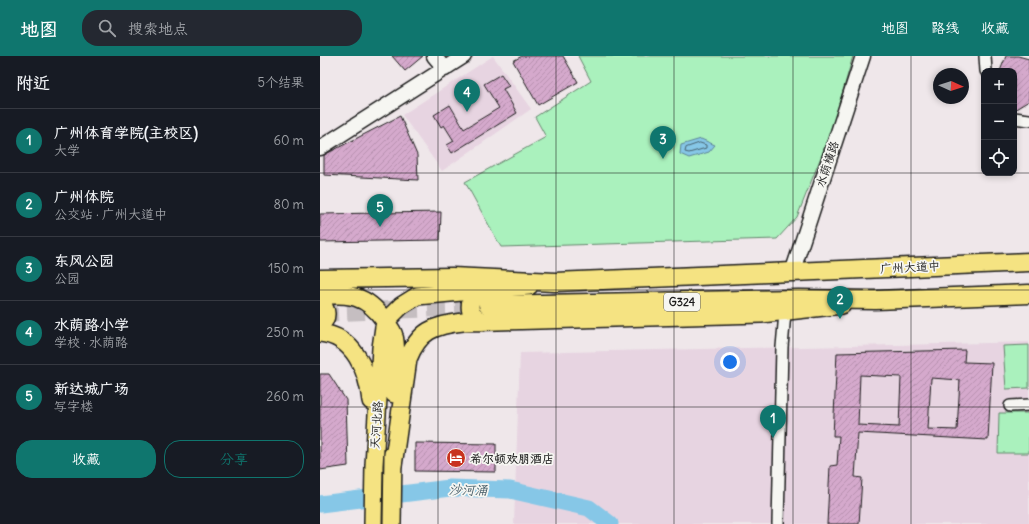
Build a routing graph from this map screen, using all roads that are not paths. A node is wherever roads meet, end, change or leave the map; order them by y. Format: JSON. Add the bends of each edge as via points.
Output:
{"nodes":[{"id":1,"x":434,"y":56,"type":"edge"},
{"id":2,"x":464,"y":56,"type":"edge"},
{"id":3,"x":863,"y":56,"type":"edge"},
{"id":4,"x":985,"y":56,"type":"edge"},
{"id":5,"x":445,"y":68,"type":"junction"},
{"id":6,"x":986,"y":68,"type":"edge"},
{"id":7,"x":1017,"y":118,"type":"edge"},
{"id":8,"x":1029,"y":120,"type":"edge"},
{"id":9,"x":320,"y":148,"type":"edge"},
{"id":10,"x":1029,"y":262,"type":"edge"},
{"id":11,"x":792,"y":273,"type":"junction"},
{"id":12,"x":320,"y":279,"type":"edge"},
{"id":13,"x":555,"y":282,"type":"junction"},
{"id":14,"x":1029,"y":294,"type":"edge"},
{"id":15,"x":320,"y":295,"type":"edge"},
{"id":16,"x":876,"y":300,"type":"junction"},
{"id":17,"x":320,"y":301,"type":"edge"},
{"id":18,"x":485,"y":306,"type":"junction"},
{"id":19,"x":785,"y":313,"type":"junction"},
{"id":20,"x":320,"y":325,"type":"edge"},
{"id":21,"x":388,"y":327,"type":"junction"},
{"id":22,"x":320,"y":332,"type":"edge"},
{"id":23,"x":1010,"y":406,"type":"dead end"},
{"id":24,"x":1029,"y":406,"type":"edge"},
{"id":25,"x":374,"y":465,"type":"junction"},
{"id":26,"x":393,"y":466,"type":"junction"},
{"id":27,"x":373,"y":524,"type":"edge"},
{"id":28,"x":392,"y":524,"type":"edge"},
{"id":29,"x":778,"y":524,"type":"edge"}],
"edges":[{"from":1,"to":5,"type":"street"},
{"from":2,"to":5,"type":"street"},
{"from":3,"to":11,"type":"street","name":"水荫横路"},
{"from":4,"to":6,"type":"street"},
{"from":5,"to":9,"type":"street"},
{"from":7,"to":8,"type":"street"},
{"from":10,"to":11,"type":"highway","name":"广州大道中","number":"G324"},
{"from":11,"to":13,"type":"highway","number":"G324"},
{"from":12,"to":13,"type":"highway","number":"G324","via":[[452,277]]},
{"from":13,"to":18,"type":"main road"},
{"from":14,"to":16,"type":"highway","number":"G324"},
{"from":15,"to":21,"type":"main road","via":[[349,295],[361,298],[374,308]]},
{"from":16,"to":18,"type":"highway","number":"G324","via":[[799,299]]},
{"from":16,"to":19,"type":"main road"},
{"from":17,"to":20,"type":"main road","via":[[326,311],[326,317]]},
{"from":18,"to":19,"type":"main road"},
{"from":18,"to":21,"type":"main road","via":[[417,296],[394,312]]},
{"from":18,"to":26,"type":"main road","via":[[463,322],[435,327],[413,346],[408,359]]},
{"from":19,"to":29,"type":"street"},
{"from":21,"to":25,"type":"main road","name":"天河北路","via":[[381,348]]},
{"from":21,"to":26,"type":"main road","name":"天河北路","via":[[395,340]]},
{"from":22,"to":25,"type":"main road","via":[[340,340],[356,353],[362,364],[370,394]]},
{"from":23,"to":24,"type":"street"},
{"from":25,"to":27,"type":"main road","name":"天河北路"},
{"from":26,"to":28,"type":"main road","name":"天河北路"}]}
